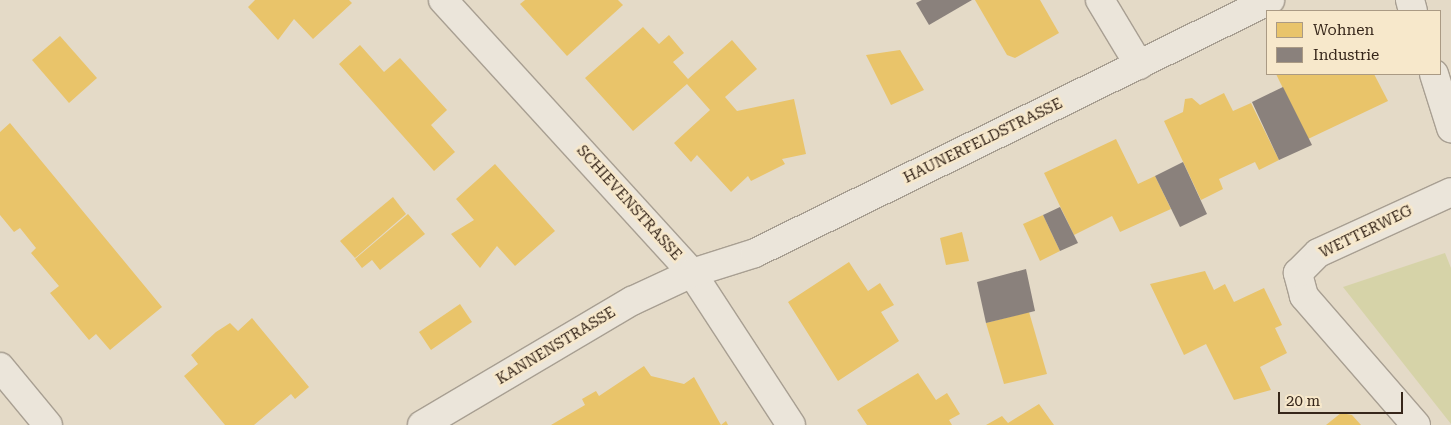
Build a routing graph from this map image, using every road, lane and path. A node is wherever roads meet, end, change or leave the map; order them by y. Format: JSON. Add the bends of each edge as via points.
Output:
{"nodes":[{"id":1,"x":443,"y":0,"type":"edge"},
{"id":2,"x":1100,"y":0,"type":"edge"},
{"id":3,"x":1270,"y":0,"type":"edge"},
{"id":4,"x":1138,"y":65,"type":"junction"},
{"id":5,"x":1434,"y":75,"type":"edge"},
{"id":6,"x":1451,"y":128,"type":"edge"},
{"id":7,"x":1451,"y":192,"type":"edge"},
{"id":8,"x":692,"y":273,"type":"junction"},
{"id":9,"x":0,"y":367,"type":"edge"},
{"id":10,"x":48,"y":425,"type":"edge"},
{"id":11,"x":422,"y":425,"type":"edge"},
{"id":12,"x":791,"y":425,"type":"edge"},
{"id":13,"x":1416,"y":425,"type":"edge"}],
"edges":[{"from":1,"to":8,"type":"street","name":"SCHIEVENSTRASSE"},
{"from":2,"to":4,"type":"street"},
{"from":3,"to":4,"type":"street","name":"HAUNERFELDSTRASSE"},
{"from":4,"to":8,"type":"street","name":"HAUNERFELDSTRASSE","via":[[754,253]]},
{"from":5,"to":6,"type":"street"},
{"from":7,"to":13,"type":"street","name":"WETTERWEG","via":[[1318,253],[1298,273],[1304,296]]},
{"from":8,"to":11,"type":"street","name":"KANNENSTRASSE","via":[[632,301]]},
{"from":8,"to":12,"type":"street","name":"SCHIEVENSTRASSE"},
{"from":9,"to":10,"type":"street"}]}
